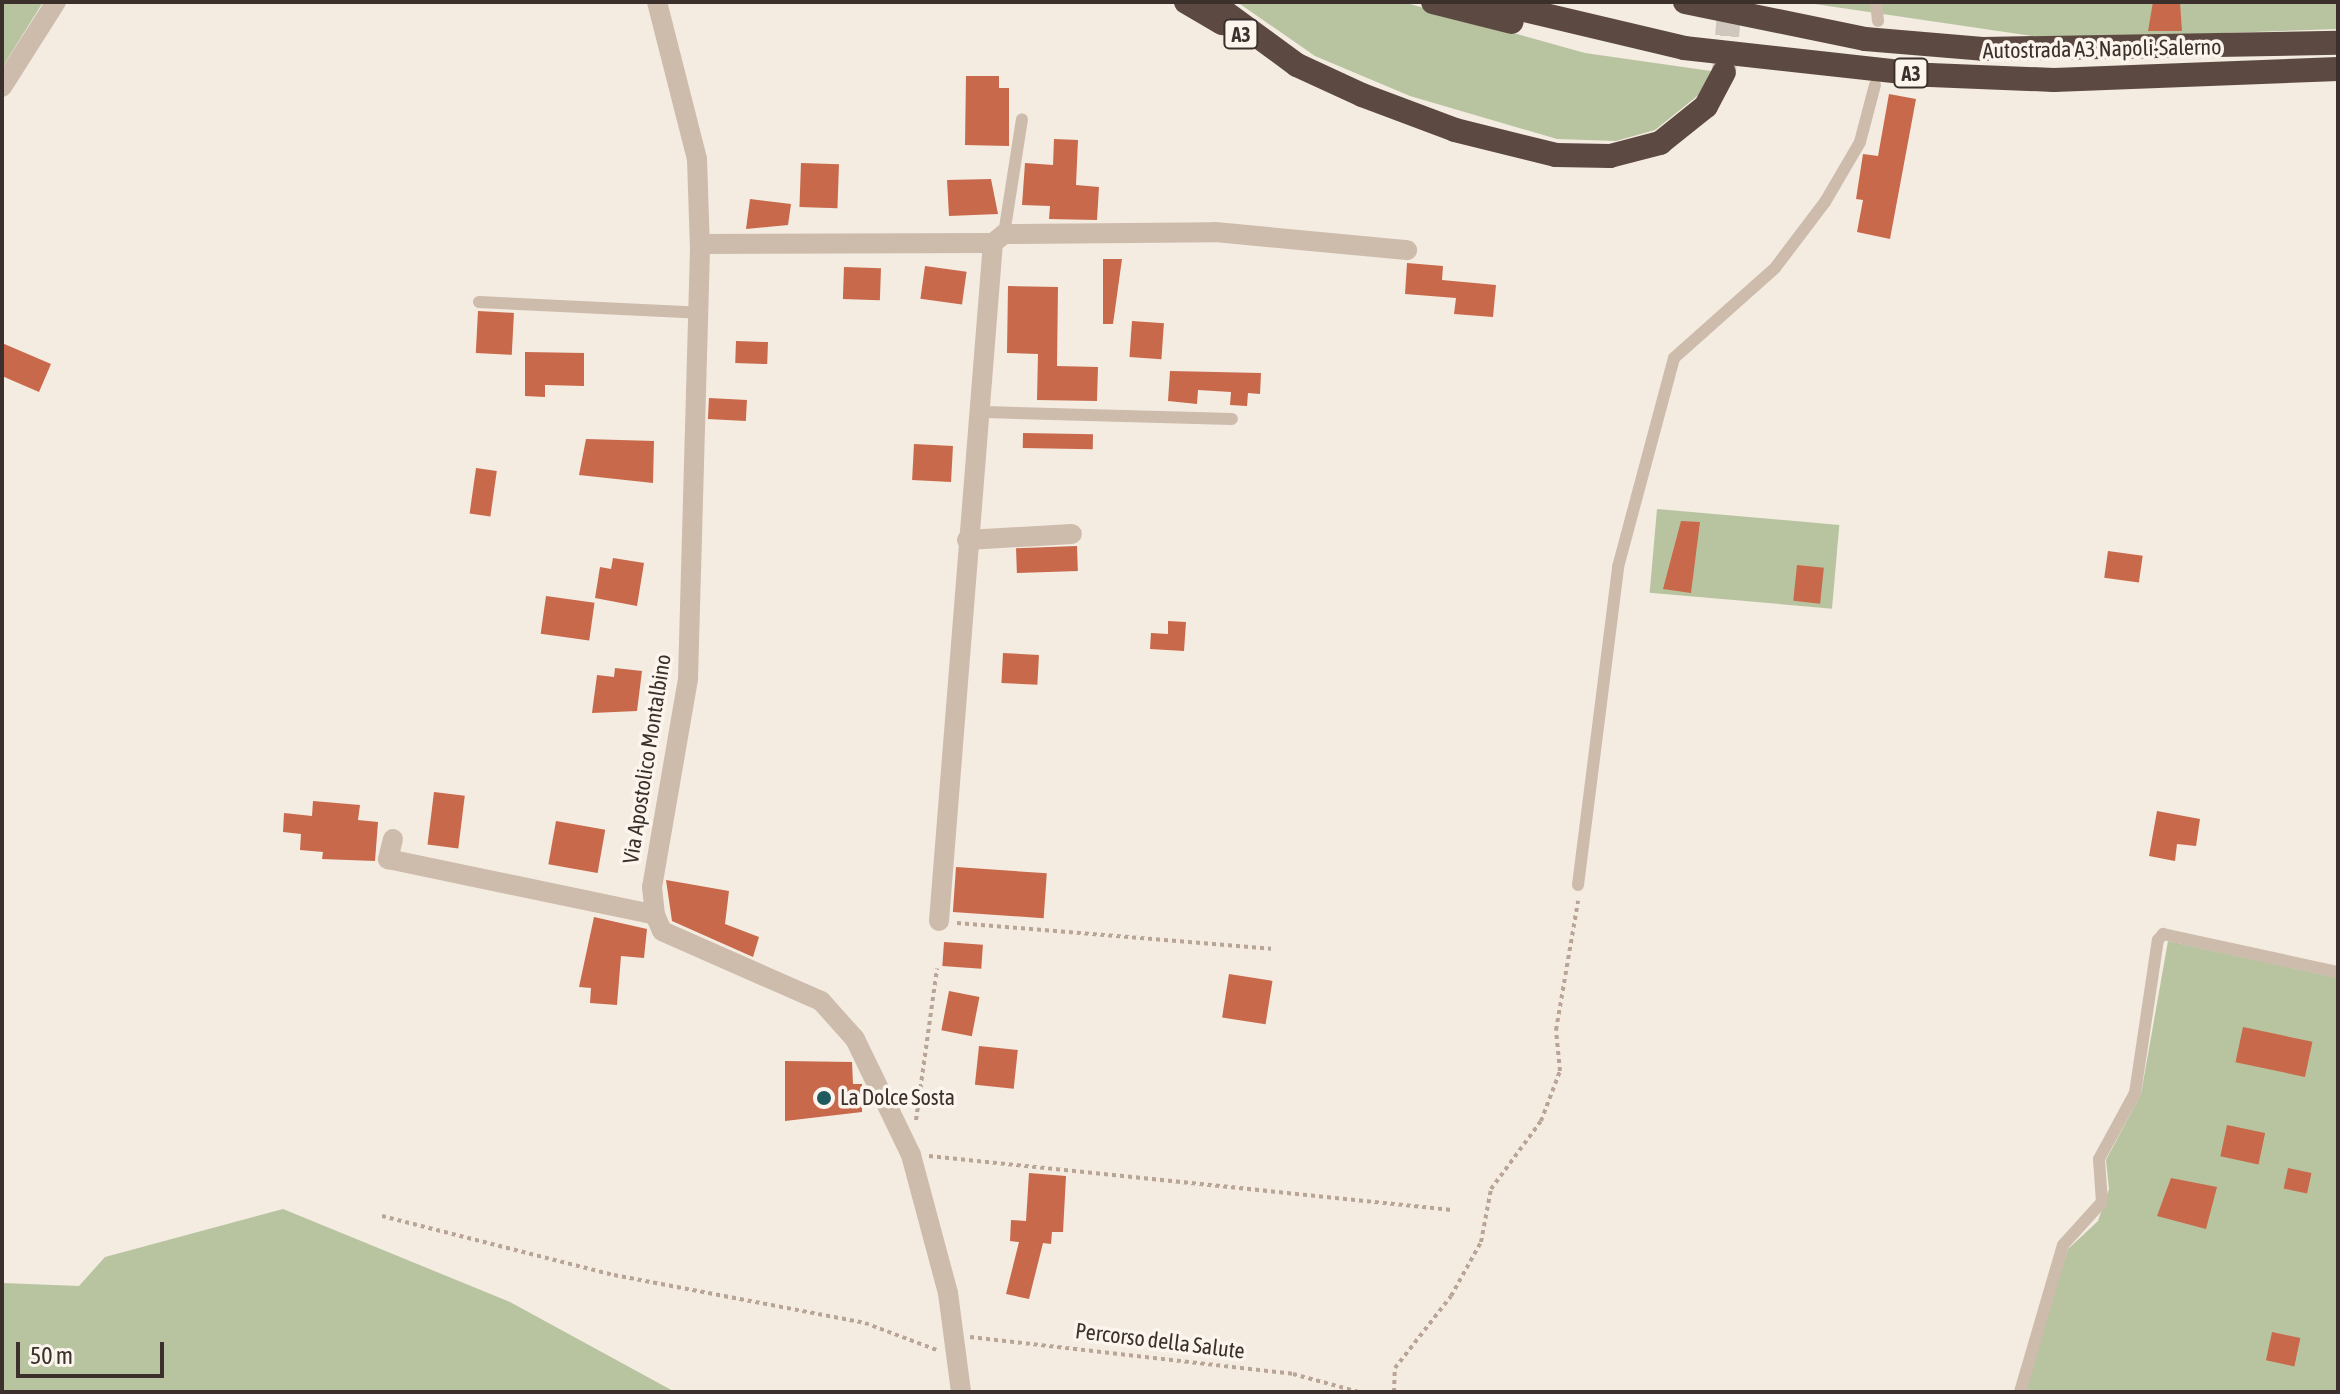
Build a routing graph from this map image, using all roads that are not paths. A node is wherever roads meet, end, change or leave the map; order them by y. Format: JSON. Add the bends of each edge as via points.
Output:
{"nodes":[{"id":1,"x":56,"y":2,"type":"edge"},
{"id":2,"x":657,"y":2,"type":"edge"},
{"id":3,"x":1186,"y":2,"type":"edge"},
{"id":4,"x":1211,"y":2,"type":"edge"},
{"id":5,"x":1433,"y":2,"type":"edge"},
{"id":6,"x":1490,"y":2,"type":"edge"},
{"id":7,"x":1685,"y":2,"type":"edge"},
{"id":8,"x":1876,"y":2,"type":"edge"},
{"id":9,"x":1878,"y":21,"type":"dead end"},
{"id":10,"x":1624,"y":36,"type":"junction"},
{"id":11,"x":2338,"y":43,"type":"edge"},
{"id":12,"x":1297,"y":65,"type":"junction"},
{"id":13,"x":2338,"y":69,"type":"edge"},
{"id":14,"x":1724,"y":72,"type":"tunnel mouth"},
{"id":15,"x":4,"y":81,"type":"edge"},
{"id":16,"x":1875,"y":85,"type":"dead end"},
{"id":17,"x":1022,"y":119,"type":"dead end"},
{"id":18,"x":999,"y":239,"type":"junction"},
{"id":19,"x":700,"y":244,"type":"junction"},
{"id":20,"x":1407,"y":250,"type":"dead end"},
{"id":21,"x":479,"y":302,"type":"dead end"},
{"id":22,"x":700,"y":313,"type":"junction"},
{"id":23,"x":984,"y":412,"type":"junction"},
{"id":24,"x":1232,"y":419,"type":"dead end"},
{"id":25,"x":1072,"y":534,"type":"dead end"},
{"id":26,"x":967,"y":540,"type":"junction"},
{"id":27,"x":393,"y":839,"type":"dead end"},
{"id":28,"x":1578,"y":885,"type":"road end"},
{"id":29,"x":655,"y":915,"type":"junction"},
{"id":30,"x":939,"y":921,"type":"road end"},
{"id":31,"x":2338,"y":972,"type":"edge"},
{"id":32,"x":961,"y":1392,"type":"edge"},
{"id":33,"x":2020,"y":1392,"type":"edge"}],
"edges":[{"from":1,"to":15,"type":"street"},
{"from":2,"to":19,"type":"street","name":"Via Apostolico Montalbino","via":[[697,159]]},
{"from":3,"to":12,"type":"highway","number":"A3"},
{"from":4,"to":12,"type":"highway","number":"A3"},
{"from":5,"to":10,"type":"highway","number":"A3","via":[[1549,29]]},
{"from":6,"to":10,"type":"highway","name":"Autostrada A3 Napoli-Salerno","number":"A3"},
{"from":7,"to":11,"type":"highway","name":"Autostrada A3 Napoli-Salerno","number":"A3","via":[[1865,39],[1983,49]]},
{"from":8,"to":9,"type":"lane"},
{"from":10,"to":13,"type":"highway","name":"Autostrada A3 Napoli-Salerno","number":"A3","via":[[1787,63],[1930,75],[2054,80]]},
{"from":12,"to":14,"type":"highway","number":"A3","via":[[1455,130],[1583,157],[1636,150],[1678,133],[1706,106]]},
{"from":16,"to":28,"type":"lane","via":[[1860,142],[1825,202],[1775,268],[1674,358],[1618,567]]},
{"from":17,"to":18,"type":"lane"},
{"from":18,"to":19,"type":"street"},
{"from":18,"to":20,"type":"street","via":[[1215,232]]},
{"from":18,"to":23,"type":"street"},
{"from":19,"to":22,"type":"street","name":"Via Apostolico Montalbino"},
{"from":21,"to":22,"type":"lane"},
{"from":22,"to":29,"type":"street","name":"Via Apostolico Montalbino","via":[[688,679],[652,887]]},
{"from":23,"to":24,"type":"lane"},
{"from":23,"to":26,"type":"street"},
{"from":25,"to":26,"type":"street"},
{"from":26,"to":30,"type":"street"},
{"from":27,"to":29,"type":"street","via":[[388,859]]},
{"from":29,"to":32,"type":"street","via":[[662,931],[821,1001],[855,1039],[911,1155],[955,1336]]},
{"from":31,"to":33,"type":"lane","via":[[2163,934],[2158,940],[2135,1093],[2099,1159],[2102,1202],[2063,1245]]}]}
